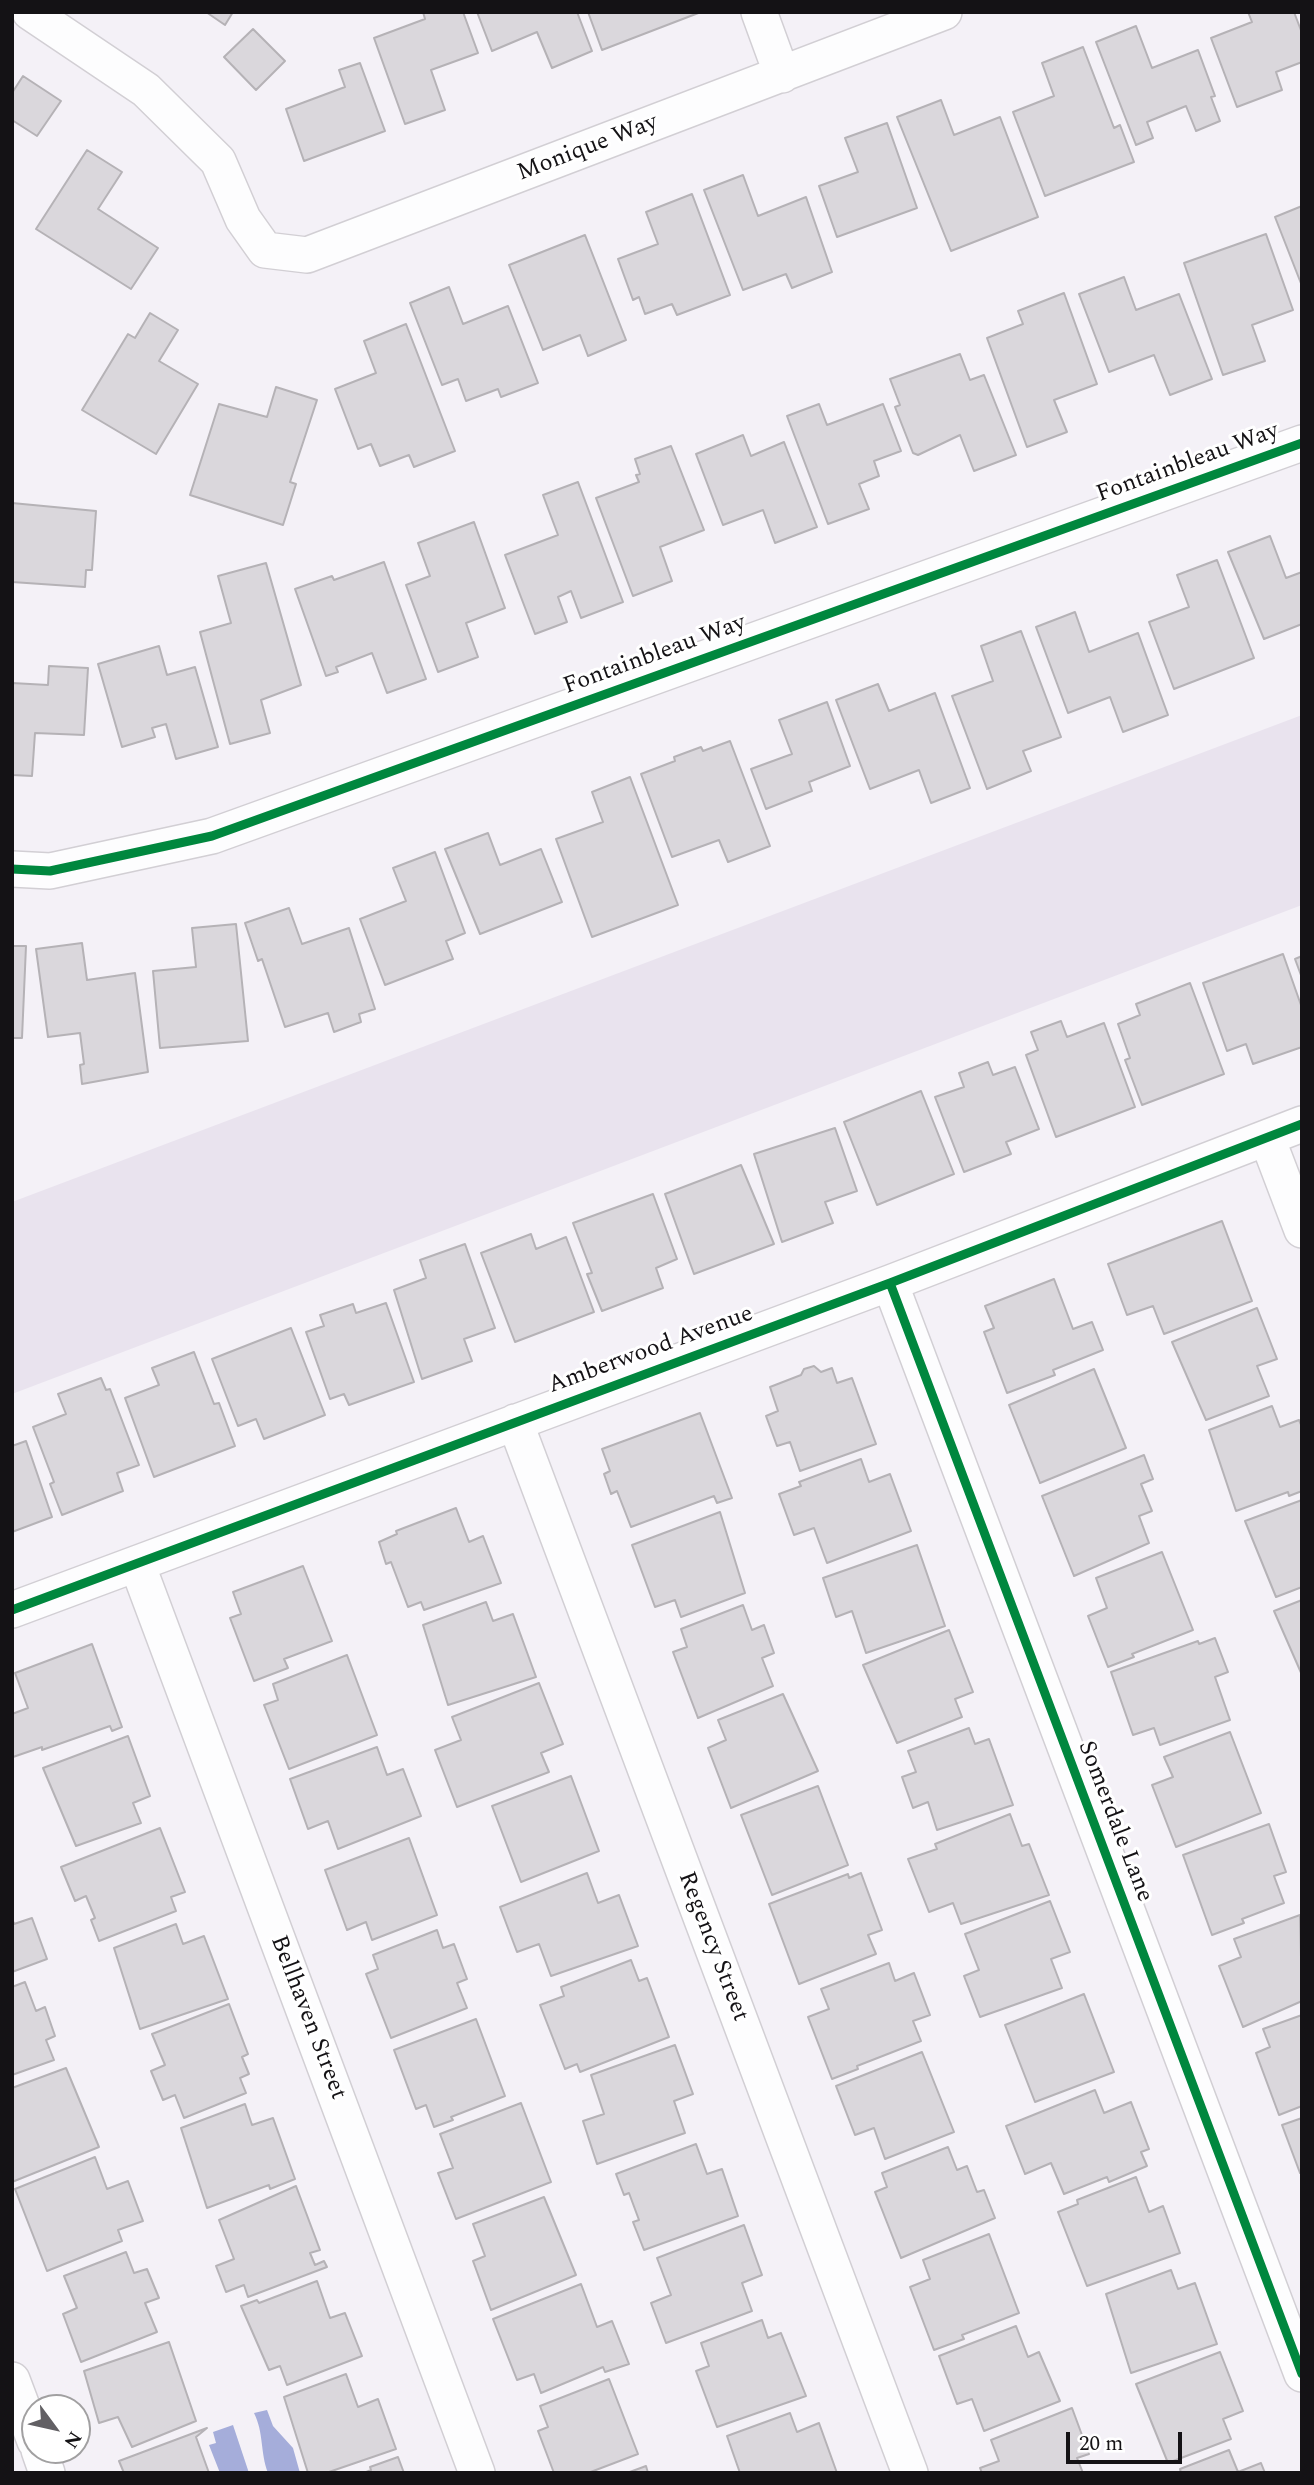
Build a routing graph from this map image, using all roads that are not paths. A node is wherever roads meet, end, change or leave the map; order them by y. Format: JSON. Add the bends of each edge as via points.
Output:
{"nodes":[{"id":1,"x":30,"y":12,"type":"edge"},
{"id":2,"x":760,"y":12,"type":"edge"},
{"id":3,"x":944,"y":12,"type":"edge"},
{"id":4,"x":782,"y":75,"type":"junction"},
{"id":5,"x":1302,"y":443,"type":"edge"},
{"id":6,"x":12,"y":869,"type":"edge"},
{"id":7,"x":1302,"y":1124,"type":"edge"},
{"id":8,"x":1267,"y":1138,"type":"junction"},
{"id":9,"x":1302,"y":1230,"type":"edge"},
{"id":10,"x":890,"y":1283,"type":"junction"},
{"id":11,"x":515,"y":1422,"type":"junction"},
{"id":12,"x":136,"y":1564,"type":"junction"},
{"id":13,"x":12,"y":1610,"type":"edge"},
{"id":14,"x":1302,"y":2374,"type":"edge"},
{"id":15,"x":12,"y":2380,"type":"edge"},
{"id":16,"x":21,"y":2404,"type":"edge"},
{"id":17,"x":477,"y":2473,"type":"edge"},
{"id":18,"x":910,"y":2473,"type":"edge"}],
"edges":[{"from":1,"to":4,"type":"street","name":"Monique Way","via":[[146,90],[218,161],[243,219],[265,250],[307,256]]},
{"from":2,"to":4,"type":"street"},
{"from":3,"to":4,"type":"street","name":"Monique Way"},
{"from":5,"to":6,"type":"street","name":"Fontainbleau Way","via":[[212,836],[50,871]]},
{"from":7,"to":8,"type":"street","name":"Amberwood Avenue"},
{"from":8,"to":9,"type":"street"},
{"from":8,"to":10,"type":"street","name":"Amberwood Avenue"},
{"from":10,"to":11,"type":"street","name":"Amberwood Avenue"},
{"from":10,"to":14,"type":"street","name":"Somerdale Lane"},
{"from":11,"to":12,"type":"street","name":"Amberwood Avenue"},
{"from":11,"to":18,"type":"street","name":"Regency Street"},
{"from":12,"to":13,"type":"street","name":"Amberwood Avenue"},
{"from":12,"to":17,"type":"street","name":"Bellhaven Street"},
{"from":15,"to":16,"type":"street"}]}
